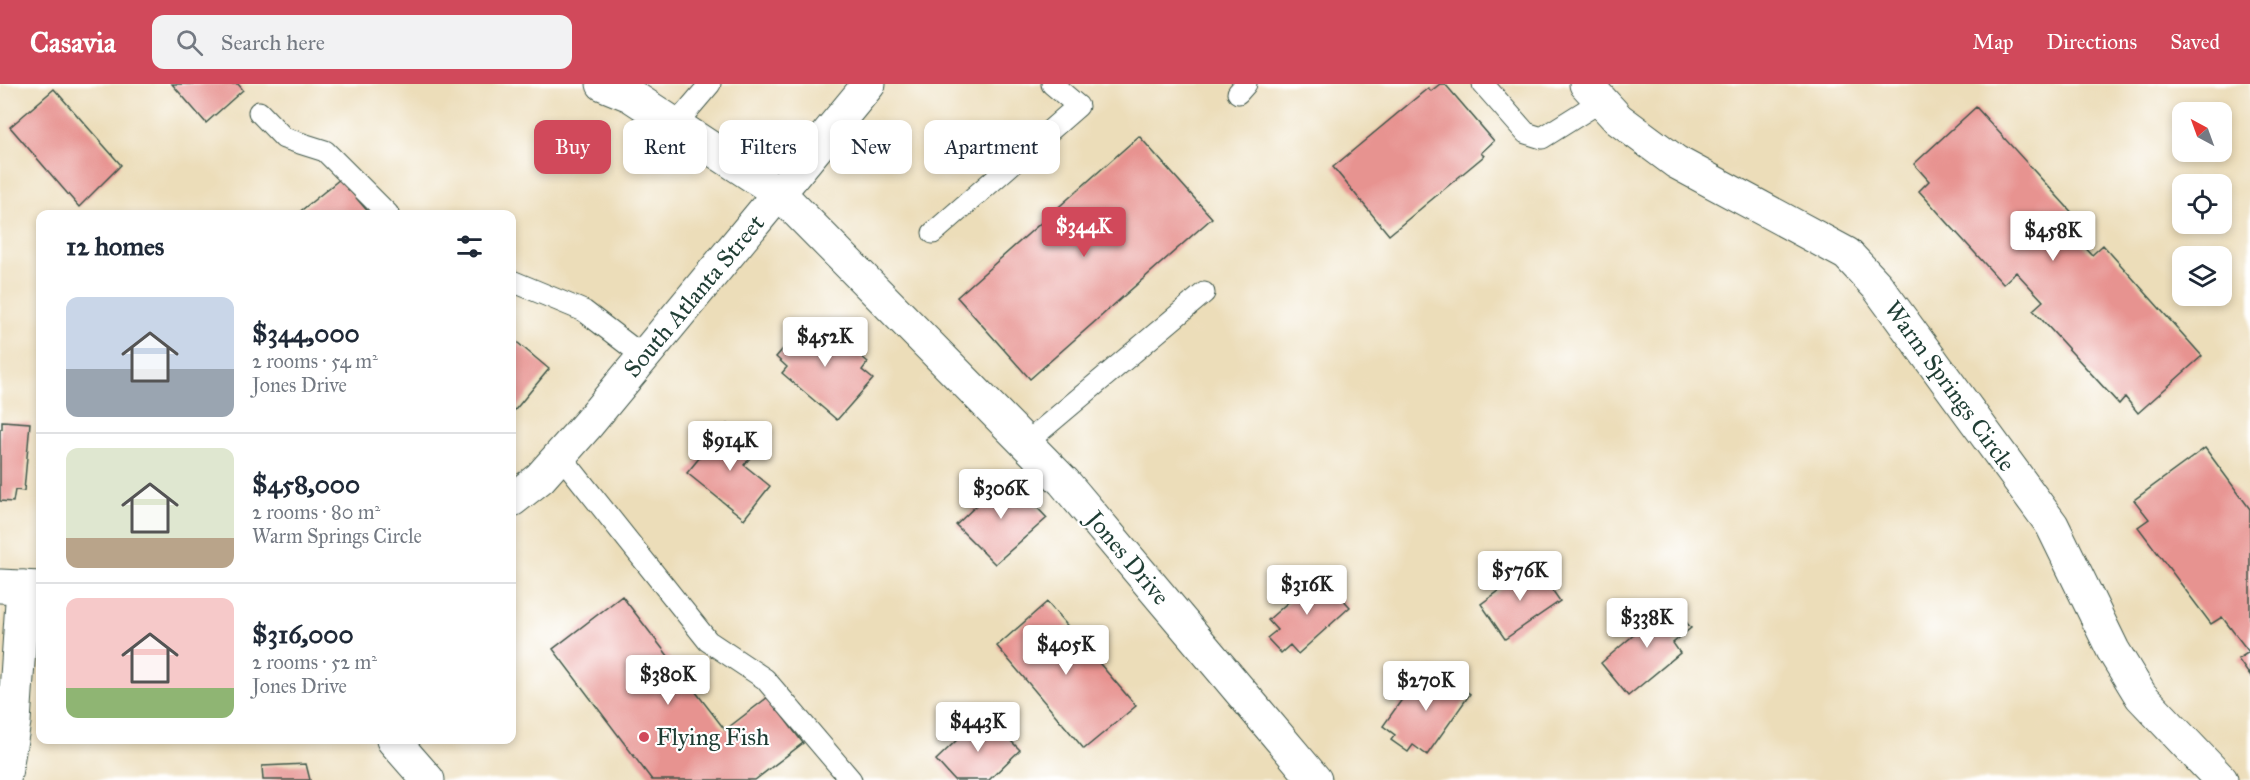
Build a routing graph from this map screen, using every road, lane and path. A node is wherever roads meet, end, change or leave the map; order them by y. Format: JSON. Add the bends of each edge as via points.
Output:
{"nodes":[{"id":1,"x":603,"y":84,"type":"edge"},
{"id":2,"x":710,"y":84,"type":"edge"},
{"id":3,"x":869,"y":84,"type":"edge"},
{"id":4,"x":1052,"y":84,"type":"edge"},
{"id":5,"x":1483,"y":84,"type":"edge"},
{"id":6,"x":1593,"y":92,"type":"edge"},
{"id":7,"x":259,"y":112,"type":"dead end"},
{"id":8,"x":670,"y":120,"type":"edge"},
{"id":9,"x":679,"y":120,"type":"edge"},
{"id":10,"x":707,"y":145,"type":"edge"},
{"id":11,"x":779,"y":193,"type":"junction"},
{"id":12,"x":384,"y":210,"type":"edge"},
{"id":13,"x":933,"y":233,"type":"dead end"},
{"id":14,"x":516,"y":283,"type":"edge"},
{"id":15,"x":1204,"y":293,"type":"dead end"},
{"id":16,"x":644,"y":357,"type":"junction"},
{"id":17,"x":1026,"y":443,"type":"junction"},
{"id":18,"x":560,"y":455,"type":"junction"},
{"id":19,"x":516,"y":497,"type":"edge"},
{"id":20,"x":21,"y":587,"type":"edge"},
{"id":21,"x":397,"y":744,"type":"edge"},
{"id":22,"x":4,"y":780,"type":"edge"},
{"id":23,"x":428,"y":780,"type":"edge"},
{"id":24,"x":851,"y":780,"type":"edge"},
{"id":25,"x":1314,"y":780,"type":"edge"},
{"id":26,"x":2221,"y":780,"type":"edge"}],
"edges":[{"from":1,"to":8,"type":"street","name":"Jones Drive","via":[[630,95]]},
{"from":2,"to":9,"type":"lane"},
{"from":3,"to":11,"type":"street","name":"South Atlanta Street"},
{"from":4,"to":13,"type":"lane","via":[[1078,106]]},
{"from":5,"to":6,"type":"lane","via":[[1526,133],[1542,138]]},
{"from":6,"to":26,"type":"street","name":"Warm Springs Circle","via":[[1618,119],[1676,162],[1847,254],[1877,286],[2052,525],[2113,650],[2141,696]]},
{"from":7,"to":12,"type":"lane","via":[[284,138],[325,151]]},
{"from":10,"to":11,"type":"street","name":"Jones Drive"},
{"from":11,"to":16,"type":"street","name":"South Atlanta Street"},
{"from":11,"to":17,"type":"street","name":"Jones Drive"},
{"from":14,"to":16,"type":"lane","via":[[584,311]]},
{"from":15,"to":17,"type":"lane"},
{"from":16,"to":18,"type":"street","name":"South Atlanta Street"},
{"from":17,"to":25,"type":"street","name":"Jones Drive","via":[[1064,482]]},
{"from":18,"to":19,"type":"street","name":"South Atlanta Street"},
{"from":18,"to":24,"type":"lane","via":[[708,641],[765,679]]},
{"from":20,"to":22,"type":"street","via":[[14,722]]},
{"from":21,"to":23,"type":"street"}]}
